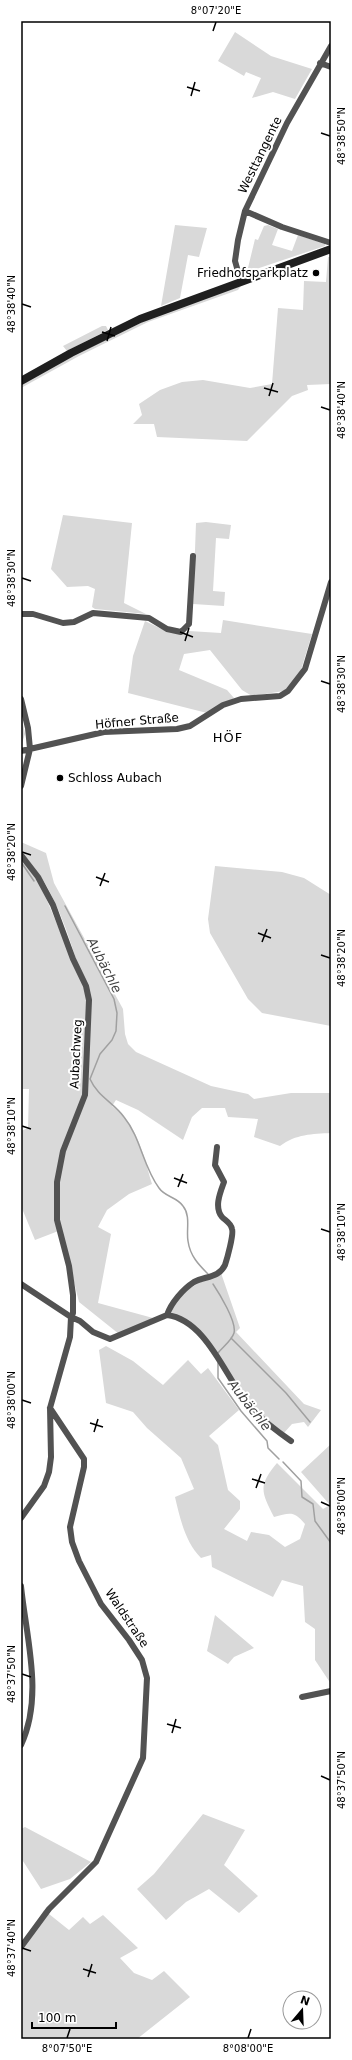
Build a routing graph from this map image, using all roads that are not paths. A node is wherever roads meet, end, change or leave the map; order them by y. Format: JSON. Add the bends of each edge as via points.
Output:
{"nodes":[{"id":1,"x":331,"y":46,"type":"edge"},
{"id":2,"x":320,"y":63,"type":"junction"},
{"id":3,"x":331,"y":66,"type":"edge"},
{"id":4,"x":245,"y":211,"type":"junction"},
{"id":5,"x":331,"y":243,"type":"edge"},
{"id":6,"x":331,"y":249,"type":"edge"},
{"id":7,"x":241,"y":282,"type":"junction"},
{"id":8,"x":21,"y":382,"type":"edge"},
{"id":9,"x":193,"y":556,"type":"dead end"},
{"id":10,"x":331,"y":582,"type":"edge"},
{"id":11,"x":21,"y":614,"type":"edge"},
{"id":12,"x":21,"y":699,"type":"edge"},
{"id":13,"x":30,"y":749,"type":"junction"},
{"id":14,"x":21,"y":751,"type":"edge"},
{"id":15,"x":21,"y":786,"type":"edge"},
{"id":16,"x":21,"y":855,"type":"edge"},
{"id":17,"x":217,"y":1147,"type":"dead end"},
{"id":18,"x":21,"y":1284,"type":"edge"},
{"id":19,"x":72,"y":1315,"type":"junction"},
{"id":20,"x":167,"y":1315,"type":"junction"},
{"id":21,"x":50,"y":1408,"type":"junction"},
{"id":22,"x":291,"y":1441,"type":"dead end"},
{"id":23,"x":21,"y":1518,"type":"edge"},
{"id":24,"x":21,"y":1586,"type":"edge"},
{"id":25,"x":331,"y":1691,"type":"edge"},
{"id":26,"x":302,"y":1697,"type":"dead end"},
{"id":27,"x":21,"y":1745,"type":"edge"},
{"id":28,"x":21,"y":1947,"type":"edge"}],
"edges":[{"from":1,"to":2,"type":"street","name":"Westtangente"},
{"from":2,"to":3,"type":"street"},
{"from":2,"to":4,"type":"street","name":"Westtangente","via":[[286,123]]},
{"from":4,"to":5,"type":"street","via":[[282,227]]},
{"from":4,"to":7,"type":"street","name":"Westtangente","via":[[236,249]]},
{"from":6,"to":7,"type":"main road"},
{"from":7,"to":8,"type":"main road","via":[[133,322]]},
{"from":9,"to":11,"type":"street","via":[[189,624],[181,632],[167,629],[149,618],[93,613],[74,622],[63,623],[33,614]]},
{"from":10,"to":13,"type":"street","name":"Höfner Straße","via":[[305,669],[288,691],[280,696],[241,699],[223,705],[190,726],[176,729],[104,732]]},
{"from":12,"to":13,"type":"street"},
{"from":13,"to":14,"type":"street","name":"Höfner Straße"},
{"from":13,"to":15,"type":"street"},
{"from":16,"to":19,"type":"street","name":"Aubachweg","via":[[38,876],[53,905],[86,986],[89,1000],[85,1095],[63,1151],[57,1182],[57,1220],[69,1266],[73,1295]]},
{"from":17,"to":20,"type":"street","via":[[215,1165],[224,1182],[218,1198],[219,1210],[233,1230],[225,1264],[220,1272],[193,1283],[171,1305]]},
{"from":18,"to":19,"type":"street"},
{"from":19,"to":20,"type":"street","via":[[93,1332],[110,1339]]},
{"from":19,"to":21,"type":"street","via":[[70,1337]]},
{"from":20,"to":22,"type":"street","via":[[183,1320],[199,1333],[247,1403],[270,1427]]},
{"from":21,"to":23,"type":"street","via":[[50,1472],[44,1486]]},
{"from":21,"to":28,"type":"street","name":"Waldstraße","via":[[84,1459],[70,1527],[72,1542],[101,1604],[142,1660],[147,1678],[146,1706],[143,1758],[96,1862],[49,1909]]},
{"from":24,"to":27,"type":"street","via":[[33,1670],[30,1722]]},
{"from":25,"to":26,"type":"street"}]}
